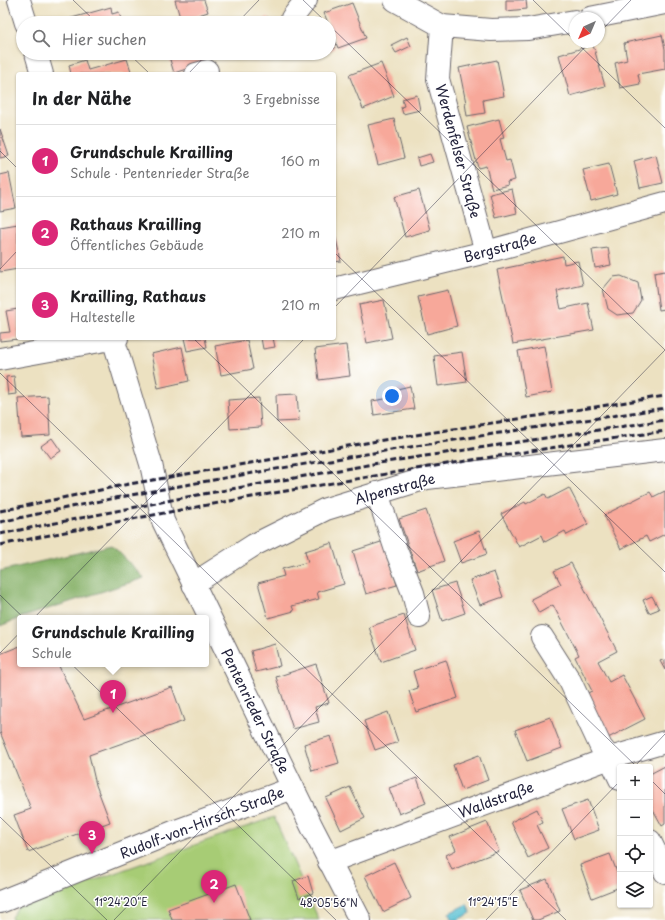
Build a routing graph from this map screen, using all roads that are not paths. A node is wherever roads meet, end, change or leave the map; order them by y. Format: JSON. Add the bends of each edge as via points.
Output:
{"nodes":[{"id":1,"x":20,"y":0,"type":"edge"},
{"id":2,"x":306,"y":0,"type":"edge"},
{"id":3,"x":395,"y":0,"type":"edge"},
{"id":4,"x":665,"y":3,"type":"edge"},
{"id":5,"x":605,"y":15,"type":"edge"},
{"id":6,"x":24,"y":16,"type":"edge"},
{"id":7,"x":294,"y":16,"type":"edge"},
{"id":8,"x":569,"y":22,"type":"edge"},
{"id":9,"x":442,"y":26,"type":"junction"},
{"id":10,"x":38,"y":60,"type":"edge"},
{"id":11,"x":41,"y":72,"type":"edge"},
{"id":12,"x":665,"y":203,"type":"edge"},
{"id":13,"x":486,"y":252,"type":"junction"},
{"id":14,"x":336,"y":289,"type":"edge"},
{"id":15,"x":104,"y":340,"type":"edge"},
{"id":16,"x":116,"y":340,"type":"edge"},
{"id":17,"x":0,"y":359,"type":"edge"},
{"id":18,"x":665,"y":450,"type":"edge"},
{"id":19,"x":378,"y":493,"type":"junction"},
{"id":20,"x":193,"y":584,"type":"junction"},
{"id":21,"x":208,"y":615,"type":"edge"},
{"id":22,"x":209,"y":617,"type":"edge"},
{"id":23,"x":419,"y":617,"type":"dead end"},
{"id":24,"x":542,"y":637,"type":"dead end"},
{"id":25,"x":665,"y":742,"type":"edge"},
{"id":26,"x":610,"y":758,"type":"junction"},
{"id":27,"x":617,"y":773,"type":"edge"},
{"id":28,"x":293,"y":788,"type":"junction"},
{"id":29,"x":653,"y":847,"type":"edge"},
{"id":30,"x":329,"y":862,"type":"junction"},
{"id":31,"x":665,"y":872,"type":"edge"},
{"id":32,"x":0,"y":902,"type":"edge"},
{"id":33,"x":0,"y":911,"type":"edge"},
{"id":34,"x":4,"y":920,"type":"edge"},
{"id":35,"x":360,"y":920,"type":"edge"}],
"edges":[{"from":1,"to":6,"type":"street"},
{"from":2,"to":7,"type":"street"},
{"from":3,"to":9,"type":"street"},
{"from":4,"to":5,"type":"street"},
{"from":8,"to":9,"type":"street","via":[[528,29],[491,30]]},
{"from":9,"to":13,"type":"street","name":"Werdenfelser Straße","via":[[438,79]]},
{"from":10,"to":11,"type":"street"},
{"from":12,"to":13,"type":"street","name":"Bergstraße"},
{"from":13,"to":14,"type":"street","name":"Bergstraße"},
{"from":15,"to":17,"type":"street"},
{"from":16,"to":20,"type":"street","name":"Pentenrieder Straße","via":[[151,464],[163,521]]},
{"from":18,"to":19,"type":"street","name":"Alpenstraße","via":[[427,478]]},
{"from":19,"to":20,"type":"street","name":"Alpenstraße","via":[[326,509],[254,545]]},
{"from":19,"to":23,"type":"street"},
{"from":20,"to":21,"type":"street","name":"Pentenrieder Straße"},
{"from":22,"to":28,"type":"street","name":"Pentenrieder Straße"},
{"from":24,"to":26,"type":"street","via":[[570,681],[601,747]]},
{"from":25,"to":26,"type":"street","name":"Waldstraße"},
{"from":26,"to":27,"type":"street"},
{"from":26,"to":30,"type":"street","name":"Waldstraße"},
{"from":28,"to":30,"type":"street","name":"Pentenrieder Straße"},
{"from":28,"to":32,"type":"street","name":"Rudolf-von-Hirsch-Straße","via":[[176,831]]},
{"from":29,"to":31,"type":"street"},
{"from":30,"to":35,"type":"street","name":"Pentenrieder Straße"},
{"from":33,"to":34,"type":"street"}]}
